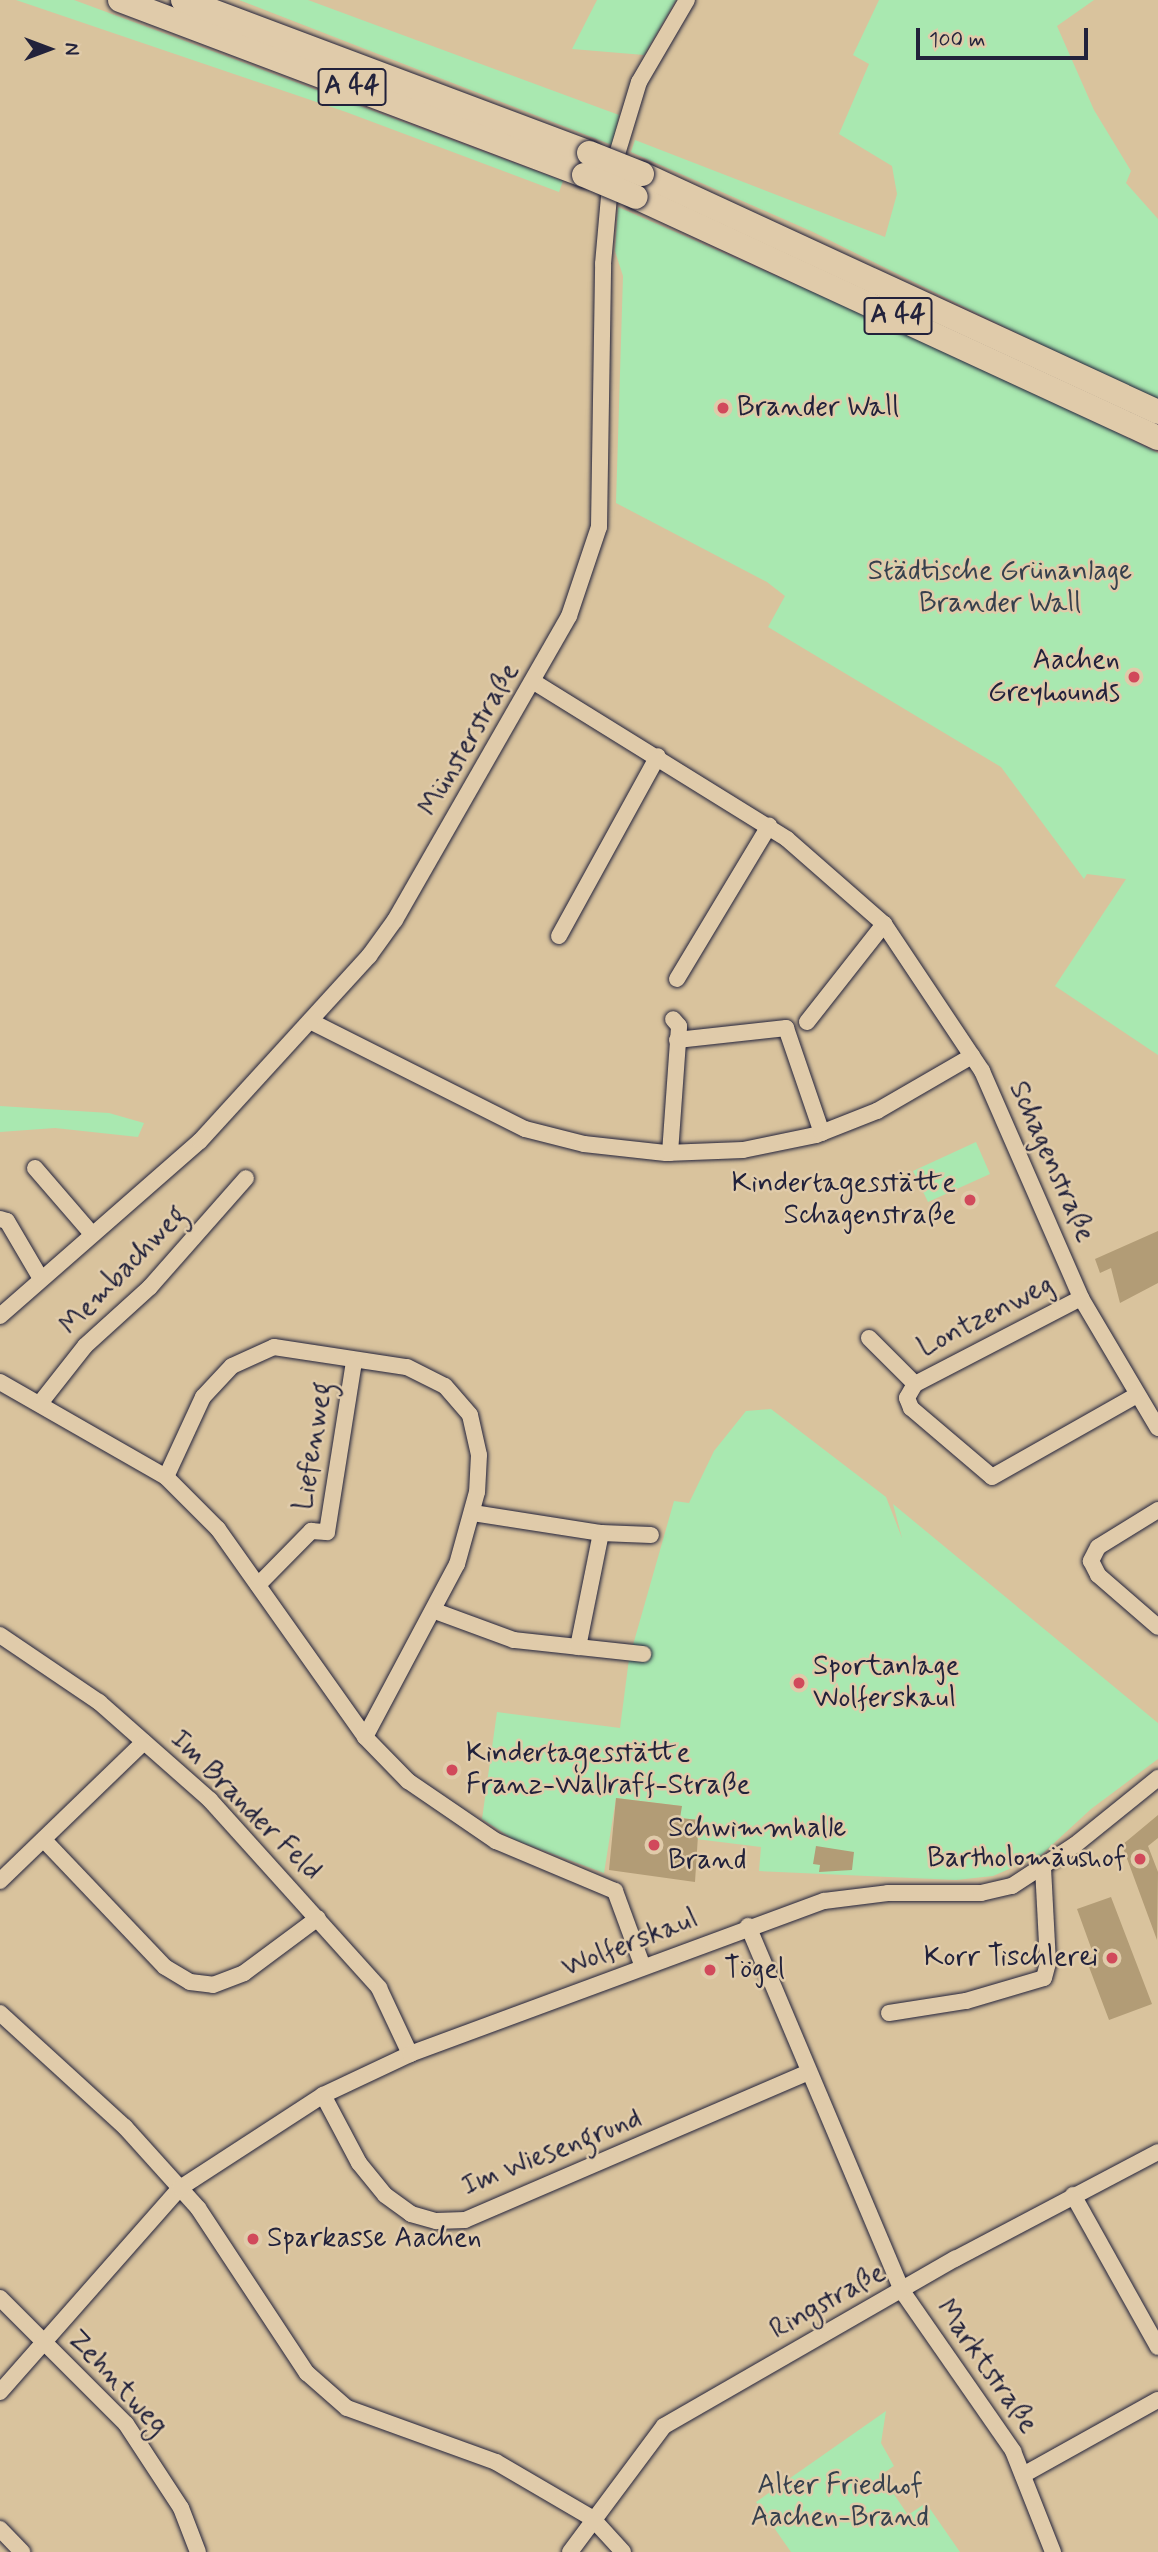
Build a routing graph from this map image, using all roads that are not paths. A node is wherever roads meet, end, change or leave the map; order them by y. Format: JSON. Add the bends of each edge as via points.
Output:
{"nodes":[{"id":1,"x":120,"y":0,"type":"edge"},
{"id":2,"x":183,"y":0,"type":"edge"},
{"id":3,"x":687,"y":0,"type":"edge"},
{"id":4,"x":587,"y":164,"type":"junction"},
{"id":5,"x":639,"y":186,"type":"junction"},
{"id":6,"x":1158,"y":412,"type":"edge"},
{"id":7,"x":1158,"y":438,"type":"edge"},
{"id":8,"x":534,"y":682,"type":"junction"},
{"id":9,"x":658,"y":756,"type":"junction"},
{"id":10,"x":769,"y":826,"type":"junction"},
{"id":11,"x":884,"y":923,"type":"junction"},
{"id":12,"x":559,"y":936,"type":"dead end"},
{"id":13,"x":677,"y":979,"type":"dead end"},
{"id":14,"x":673,"y":1019,"type":"dead end"},
{"id":15,"x":312,"y":1022,"type":"junction"},
{"id":16,"x":807,"y":1022,"type":"dead end"},
{"id":17,"x":677,"y":1040,"type":"junction"},
{"id":18,"x":972,"y":1056,"type":"junction"},
{"id":19,"x":822,"y":1132,"type":"junction"},
{"id":20,"x":670,"y":1153,"type":"junction"},
{"id":21,"x":35,"y":1168,"type":"dead end"},
{"id":22,"x":246,"y":1178,"type":"dead end"},
{"id":23,"x":0,"y":1219,"type":"edge"},
{"id":24,"x":92,"y":1234,"type":"junction"},
{"id":25,"x":41,"y":1279,"type":"junction"},
{"id":26,"x":1081,"y":1298,"type":"junction"},
{"id":27,"x":0,"y":1316,"type":"edge"},
{"id":28,"x":869,"y":1338,"type":"dead end"},
{"id":29,"x":354,"y":1360,"type":"junction"},
{"id":30,"x":0,"y":1382,"type":"edge"},
{"id":31,"x":915,"y":1384,"type":"junction"},
{"id":32,"x":1135,"y":1396,"type":"junction"},
{"id":33,"x":41,"y":1402,"type":"junction"},
{"id":34,"x":1158,"y":1428,"type":"edge"},
{"id":35,"x":166,"y":1477,"type":"junction"},
{"id":36,"x":1158,"y":1510,"type":"edge"},
{"id":37,"x":473,"y":1513,"type":"junction"},
{"id":38,"x":601,"y":1533,"type":"junction"},
{"id":39,"x":651,"y":1535,"type":"dead end"},
{"id":40,"x":258,"y":1585,"type":"junction"},
{"id":41,"x":435,"y":1611,"type":"junction"},
{"id":42,"x":1158,"y":1627,"type":"edge"},
{"id":43,"x":0,"y":1635,"type":"edge"},
{"id":44,"x":578,"y":1647,"type":"junction"},
{"id":45,"x":643,"y":1654,"type":"dead end"},
{"id":46,"x":365,"y":1737,"type":"junction"},
{"id":47,"x":144,"y":1742,"type":"junction"},
{"id":48,"x":1158,"y":1778,"type":"edge"},
{"id":49,"x":44,"y":1840,"type":"junction"},
{"id":50,"x":1043,"y":1868,"type":"junction"},
{"id":51,"x":0,"y":1881,"type":"edge"},
{"id":52,"x":318,"y":1918,"type":"junction"},
{"id":53,"x":748,"y":1926,"type":"junction"},
{"id":54,"x":643,"y":1967,"type":"junction"},
{"id":55,"x":0,"y":2013,"type":"edge"},
{"id":56,"x":889,"y":2013,"type":"dead end"},
{"id":57,"x":410,"y":2054,"type":"junction"},
{"id":58,"x":808,"y":2072,"type":"junction"},
{"id":59,"x":323,"y":2095,"type":"junction"},
{"id":60,"x":1158,"y":2152,"type":"edge"},
{"id":61,"x":180,"y":2188,"type":"junction"},
{"id":62,"x":1073,"y":2195,"type":"junction"},
{"id":63,"x":902,"y":2291,"type":"junction"},
{"id":64,"x":0,"y":2298,"type":"edge"},
{"id":65,"x":43,"y":2342,"type":"junction"},
{"id":66,"x":1158,"y":2347,"type":"edge"},
{"id":67,"x":0,"y":2392,"type":"edge"},
{"id":68,"x":1158,"y":2400,"type":"edge"},
{"id":69,"x":1023,"y":2475,"type":"junction"},
{"id":70,"x":592,"y":2518,"type":"junction"},
{"id":71,"x":0,"y":2529,"type":"edge"},
{"id":72,"x":22,"y":2552,"type":"edge"},
{"id":73,"x":198,"y":2552,"type":"edge"},
{"id":74,"x":570,"y":2552,"type":"edge"},
{"id":75,"x":623,"y":2552,"type":"edge"},
{"id":76,"x":1053,"y":2552,"type":"edge"}],
"edges":[{"from":1,"to":4,"type":"highway","number":"A 44"},
{"from":2,"to":4,"type":"highway","number":"A 44"},
{"from":3,"to":8,"type":"street","name":"Münsterstraße","via":[[646,68],[617,149],[603,264],[599,527],[569,616]]},
{"from":4,"to":5,"type":"highway","number":"A 44","bridge":true},
{"from":5,"to":6,"type":"highway","number":"A 44"},
{"from":5,"to":7,"type":"highway","number":"A 44"},
{"from":8,"to":9,"type":"street","name":"Schagenstraße"},
{"from":8,"to":15,"type":"street","name":"Münsterstraße","via":[[395,920]]},
{"from":9,"to":10,"type":"street","name":"Schagenstraße"},
{"from":9,"to":12,"type":"street"},
{"from":10,"to":11,"type":"street","name":"Schagenstraße","via":[[830,871]]},
{"from":10,"to":13,"type":"street"},
{"from":11,"to":16,"type":"street"},
{"from":11,"to":18,"type":"street","name":"Schagenstraße"},
{"from":14,"to":17,"type":"street"},
{"from":15,"to":20,"type":"street","via":[[516,1126],[584,1144]]},
{"from":15,"to":24,"type":"street","name":"Münsterstraße","via":[[200,1141]]},
{"from":17,"to":19,"type":"street","via":[[786,1028]]},
{"from":17,"to":20,"type":"street"},
{"from":18,"to":19,"type":"street","via":[[877,1111]]},
{"from":18,"to":26,"type":"street","name":"Schagenstraße","via":[[1007,1123]]},
{"from":19,"to":20,"type":"street","via":[[743,1150]]},
{"from":21,"to":24,"type":"street"},
{"from":22,"to":33,"type":"street","name":"Membachweg","via":[[150,1287],[85,1346]]},
{"from":23,"to":25,"type":"street"},
{"from":24,"to":25,"type":"street","name":"Münsterstraße"},
{"from":25,"to":27,"type":"street","name":"Münsterstraße"},
{"from":26,"to":31,"type":"street","name":"Lontzenweg"},
{"from":26,"to":32,"type":"street","name":"Schagenstraße"},
{"from":28,"to":31,"type":"street","name":"Lontzenweg"},
{"from":29,"to":35,"type":"street","via":[[274,1347],[232,1366],[202,1397]]},
{"from":29,"to":37,"type":"street","via":[[407,1367],[445,1386],[470,1415],[479,1455]]},
{"from":29,"to":40,"type":"street","name":"Liefenweg","via":[[327,1532],[312,1531]]},
{"from":30,"to":33,"type":"street"},
{"from":31,"to":32,"type":"street","name":"Lontzenweg","via":[[906,1398],[912,1408],[992,1477]]},
{"from":32,"to":34,"type":"street","name":"Schagenstraße"},
{"from":33,"to":35,"type":"street"},
{"from":35,"to":40,"type":"street","via":[[218,1530]]},
{"from":36,"to":42,"type":"street","via":[[1098,1547],[1091,1560],[1098,1575]]},
{"from":37,"to":38,"type":"street"},
{"from":37,"to":41,"type":"street"},
{"from":38,"to":39,"type":"street"},
{"from":38,"to":44,"type":"street"},
{"from":40,"to":46,"type":"street","via":[[317,1677]]},
{"from":41,"to":44,"type":"street","via":[[493,1635]]},
{"from":41,"to":46,"type":"street"},
{"from":43,"to":47,"type":"street","name":"Im Brander Feld","via":[[99,1702]]},
{"from":44,"to":45,"type":"street"},
{"from":46,"to":54,"type":"street","via":[[408,1781],[496,1841],[615,1891]]},
{"from":47,"to":49,"type":"street"},
{"from":47,"to":52,"type":"street","name":"Im Brander Feld","via":[[210,1800]]},
{"from":48,"to":50,"type":"street","name":"Wolferskaul"},
{"from":49,"to":51,"type":"street"},
{"from":49,"to":52,"type":"street","via":[[166,1968],[191,1982],[213,1985],[244,1973]]},
{"from":50,"to":53,"type":"street","name":"Wolferskaul","via":[[1012,1885],[981,1893],[854,1895]]},
{"from":50,"to":56,"type":"street","via":[[1048,1963],[1044,1978],[966,2001]]},
{"from":52,"to":57,"type":"street","name":"Im Brander Feld","via":[[379,1988]]},
{"from":53,"to":54,"type":"street","name":"Wolferskaul"},
{"from":53,"to":58,"type":"street"},
{"from":54,"to":57,"type":"street","name":"Wolferskaul"},
{"from":55,"to":61,"type":"street","via":[[116,2119]]},
{"from":57,"to":59,"type":"street","name":"Wolferskaul"},
{"from":58,"to":59,"type":"street","name":"Im Wiesengrund","via":[[465,2220],[436,2221],[411,2214],[385,2195],[359,2162]]},
{"from":58,"to":63,"type":"street"},
{"from":59,"to":61,"type":"street","name":"Wolferskaul"},
{"from":60,"to":62,"type":"street","name":"Ringstraße"},
{"from":61,"to":65,"type":"street","name":"Wolferskaul"},
{"from":61,"to":70,"type":"street","via":[[226,2244],[307,2372],[347,2408],[496,2462]]},
{"from":62,"to":63,"type":"street","name":"Ringstraße"},
{"from":62,"to":66,"type":"street"},
{"from":63,"to":69,"type":"street","name":"Marktstraße","via":[[1013,2451]]},
{"from":63,"to":70,"type":"street","name":"Ringstraße","via":[[664,2426]]},
{"from":64,"to":65,"type":"street","name":"Zehntweg"},
{"from":65,"to":67,"type":"street","name":"Wolferskaul"},
{"from":65,"to":73,"type":"street","name":"Zehntweg","via":[[145,2449],[181,2508]]},
{"from":68,"to":69,"type":"street"},
{"from":69,"to":76,"type":"street","name":"Marktstraße"},
{"from":70,"to":74,"type":"street","name":"Ringstraße"},
{"from":70,"to":75,"type":"street"},
{"from":71,"to":72,"type":"street"}]}
